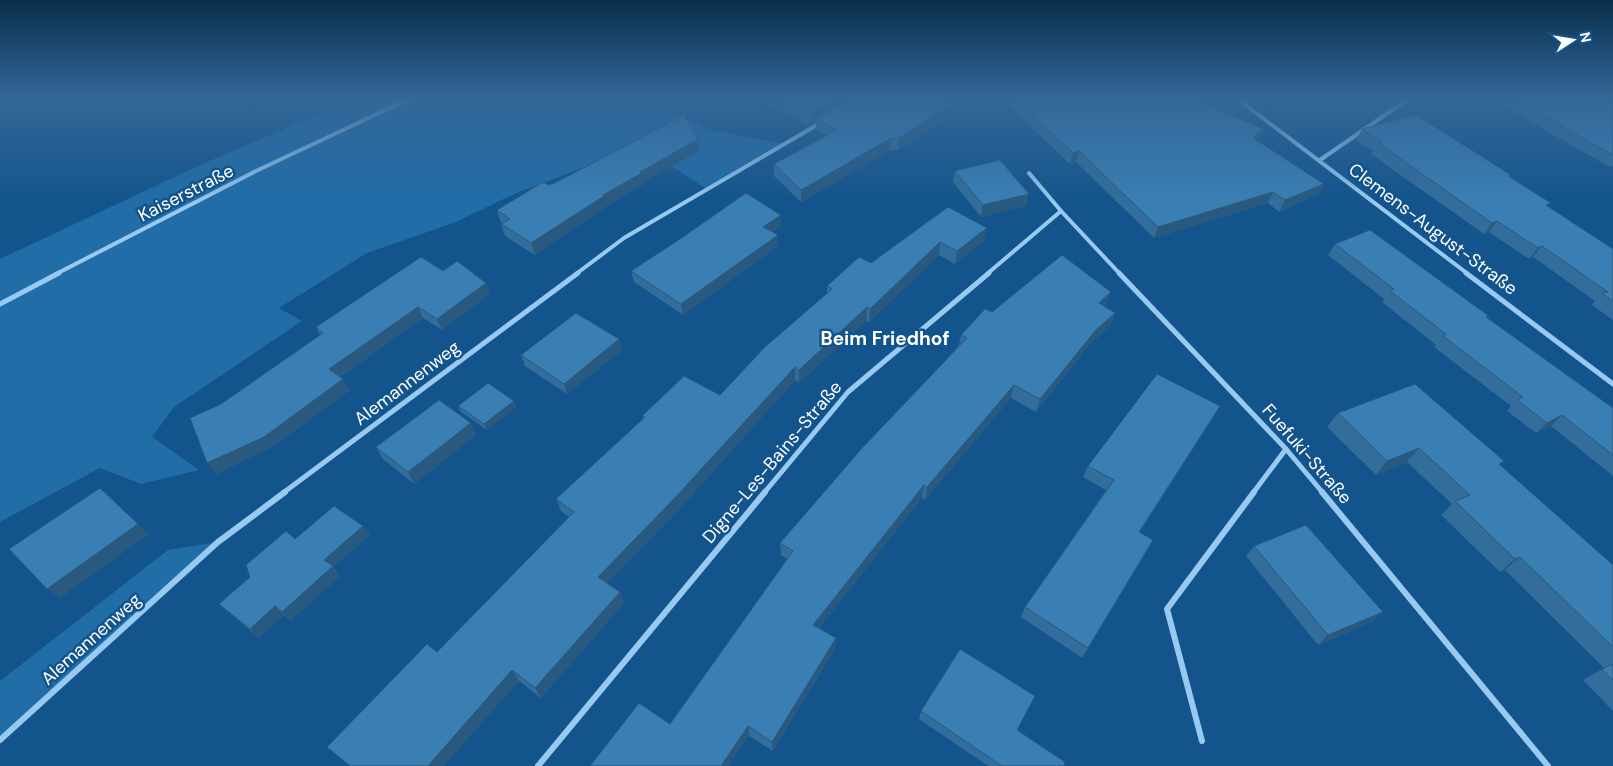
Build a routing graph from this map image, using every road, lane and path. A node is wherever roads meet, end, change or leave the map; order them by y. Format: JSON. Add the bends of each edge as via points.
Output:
{"nodes":[{"id":1,"x":335,"y":133,"type":"edge"},
{"id":2,"x":802,"y":133,"type":"edge"},
{"id":3,"x":1283,"y":133,"type":"edge"},
{"id":4,"x":1359,"y":133,"type":"edge"},
{"id":5,"x":1320,"y":160,"type":"junction"},
{"id":6,"x":1030,"y":173,"type":"dead end"},
{"id":7,"x":1061,"y":211,"type":"junction"},
{"id":8,"x":0,"y":304,"type":"edge"},
{"id":9,"x":1613,"y":384,"type":"edge"},
{"id":10,"x":1286,"y":449,"type":"junction"},
{"id":11,"x":0,"y":740,"type":"edge"},
{"id":12,"x":1202,"y":741,"type":"dead end"},
{"id":13,"x":538,"y":766,"type":"edge"},
{"id":14,"x":1548,"y":766,"type":"edge"}],
"edges":[{"from":1,"to":8,"type":"street","name":"Kaiserstraße"},
{"from":2,"to":11,"type":"street","name":"Alemannenweg","via":[[624,238],[226,536]]},
{"from":3,"to":5,"type":"street","name":"Clemens-August-Straße"},
{"from":4,"to":5,"type":"street"},
{"from":5,"to":9,"type":"street","name":"Clemens-August-Straße"},
{"from":6,"to":7,"type":"street","name":"Fuefuki-Straße"},
{"from":7,"to":10,"type":"street","name":"Fuefuki-Straße"},
{"from":7,"to":13,"type":"street","name":"Digne-Les-Bains-Straße","via":[[848,392]]},
{"from":10,"to":12,"type":"street","via":[[1167,609]]},
{"from":10,"to":14,"type":"street","name":"Fuefuki-Straße"}]}
